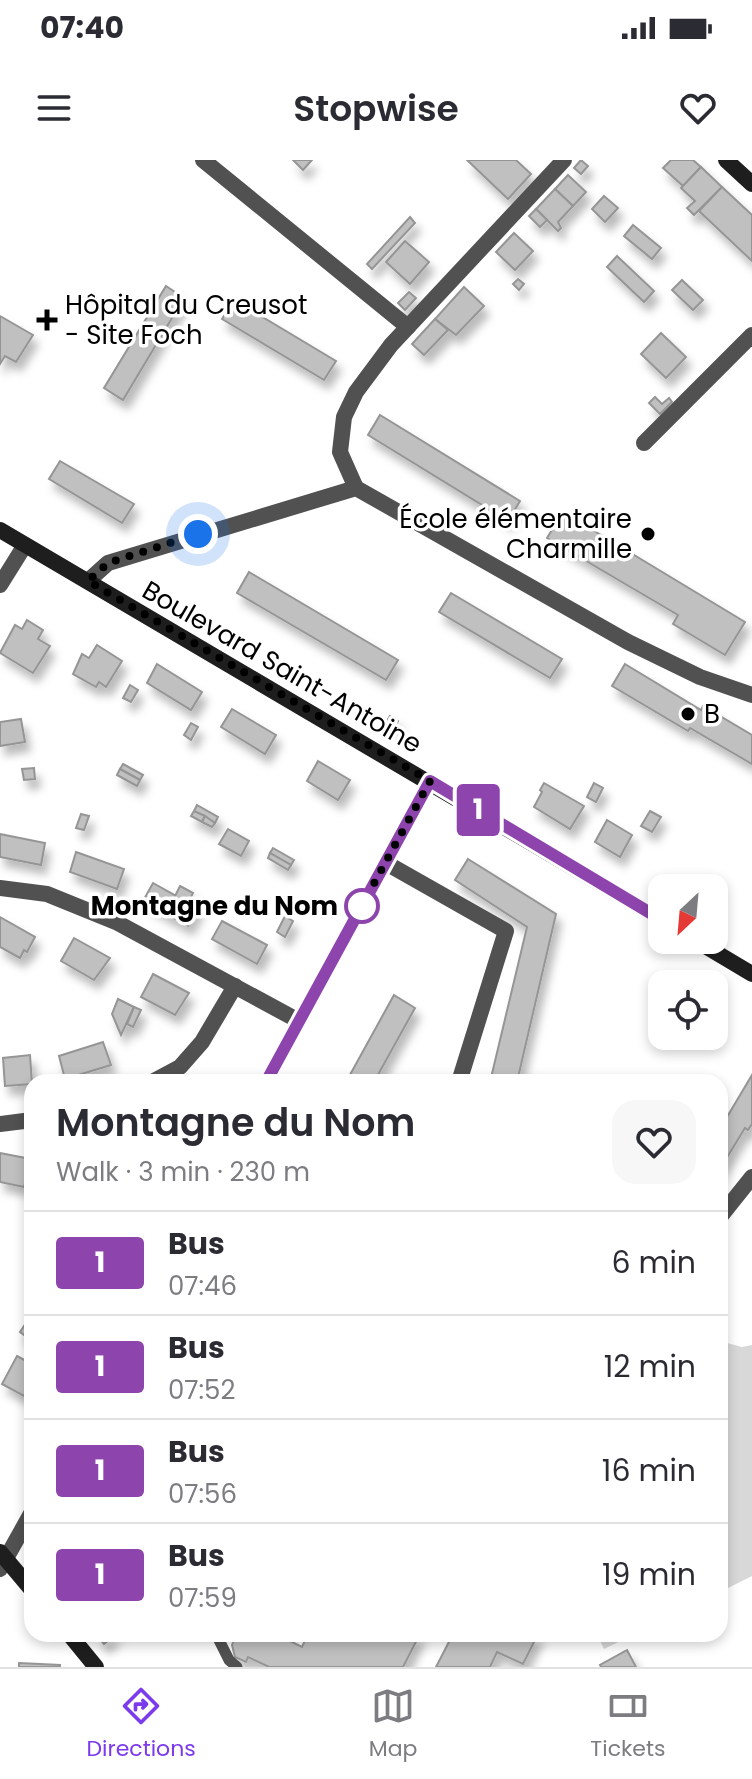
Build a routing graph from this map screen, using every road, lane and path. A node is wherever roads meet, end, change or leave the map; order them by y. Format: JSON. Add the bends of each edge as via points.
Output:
{"nodes":[{"id":1,"x":203,"y":160,"type":"edge"},
{"id":2,"x":564,"y":160,"type":"edge"},
{"id":3,"x":726,"y":160,"type":"edge"},
{"id":4,"x":752,"y":184,"type":"edge"},
{"id":5,"x":408,"y":327,"type":"junction"},
{"id":6,"x":752,"y":335,"type":"edge"},
{"id":7,"x":644,"y":443,"type":"dead end"},
{"id":8,"x":356,"y":488,"type":"junction"},
{"id":9,"x":0,"y":530,"type":"edge"},
{"id":10,"x":25,"y":545,"type":"junction"},
{"id":11,"x":88,"y":581,"type":"junction"},
{"id":12,"x":0,"y":585,"type":"edge"},
{"id":13,"x":752,"y":695,"type":"edge"},
{"id":14,"x":430,"y":781,"type":"junction"},
{"id":15,"x":386,"y":863,"type":"junction"},
{"id":16,"x":0,"y":888,"type":"edge"},
{"id":17,"x":648,"y":912,"type":"edge"},
{"id":18,"x":718,"y":954,"type":"edge"},
{"id":19,"x":752,"y":974,"type":"edge"},
{"id":20,"x":235,"y":986,"type":"junction"},
{"id":21,"x":299,"y":1021,"type":"junction"},
{"id":22,"x":167,"y":1074,"type":"edge"},
{"id":23,"x":270,"y":1074,"type":"edge"},
{"id":24,"x":461,"y":1074,"type":"edge"},
{"id":25,"x":24,"y":1121,"type":"edge"},
{"id":26,"x":0,"y":1124,"type":"edge"},
{"id":27,"x":752,"y":1177,"type":"edge"},
{"id":28,"x":728,"y":1207,"type":"edge"},
{"id":29,"x":24,"y":1525,"type":"edge"},
{"id":30,"x":2,"y":1560,"type":"edge"},
{"id":31,"x":24,"y":1582,"type":"edge"},
{"id":32,"x":76,"y":1642,"type":"edge"},
{"id":33,"x":220,"y":1642,"type":"edge"},
{"id":34,"x":96,"y":1667,"type":"edge"},
{"id":35,"x":237,"y":1667,"type":"edge"}],
"edges":[{"from":1,"to":5,"type":"street"},
{"from":2,"to":5,"type":"street"},
{"from":3,"to":4,"type":"street"},
{"from":5,"to":8,"type":"street","via":[[373,367],[344,417],[340,452]]},
{"from":6,"to":7,"type":"street"},
{"from":8,"to":11,"type":"street","via":[[108,563]]},
{"from":8,"to":13,"type":"street","via":[[628,642]]},
{"from":9,"to":10,"type":"street","name":"Boulevard Saint-Antoine"},
{"from":10,"to":11,"type":"street","name":"Boulevard Saint-Antoine"},
{"from":10,"to":12,"type":"street"},
{"from":11,"to":14,"type":"street","name":"Boulevard Saint-Antoine"},
{"from":14,"to":15,"type":"street"},
{"from":14,"to":17,"type":"street","name":"Boulevard Saint-Antoine"},
{"from":15,"to":21,"type":"street"},
{"from":15,"to":24,"type":"street","via":[[506,931]]},
{"from":16,"to":20,"type":"street","via":[[47,894],[102,916]]},
{"from":18,"to":19,"type":"street"},
{"from":20,"to":21,"type":"street"},
{"from":20,"to":22,"type":"street","via":[[202,1042]]},
{"from":21,"to":23,"type":"street"},
{"from":25,"to":26,"type":"street"},
{"from":27,"to":28,"type":"street"},
{"from":29,"to":30,"type":"street"},
{"from":30,"to":31,"type":"street"},
{"from":32,"to":34,"type":"street"},
{"from":33,"to":35,"type":"lane"}]}
